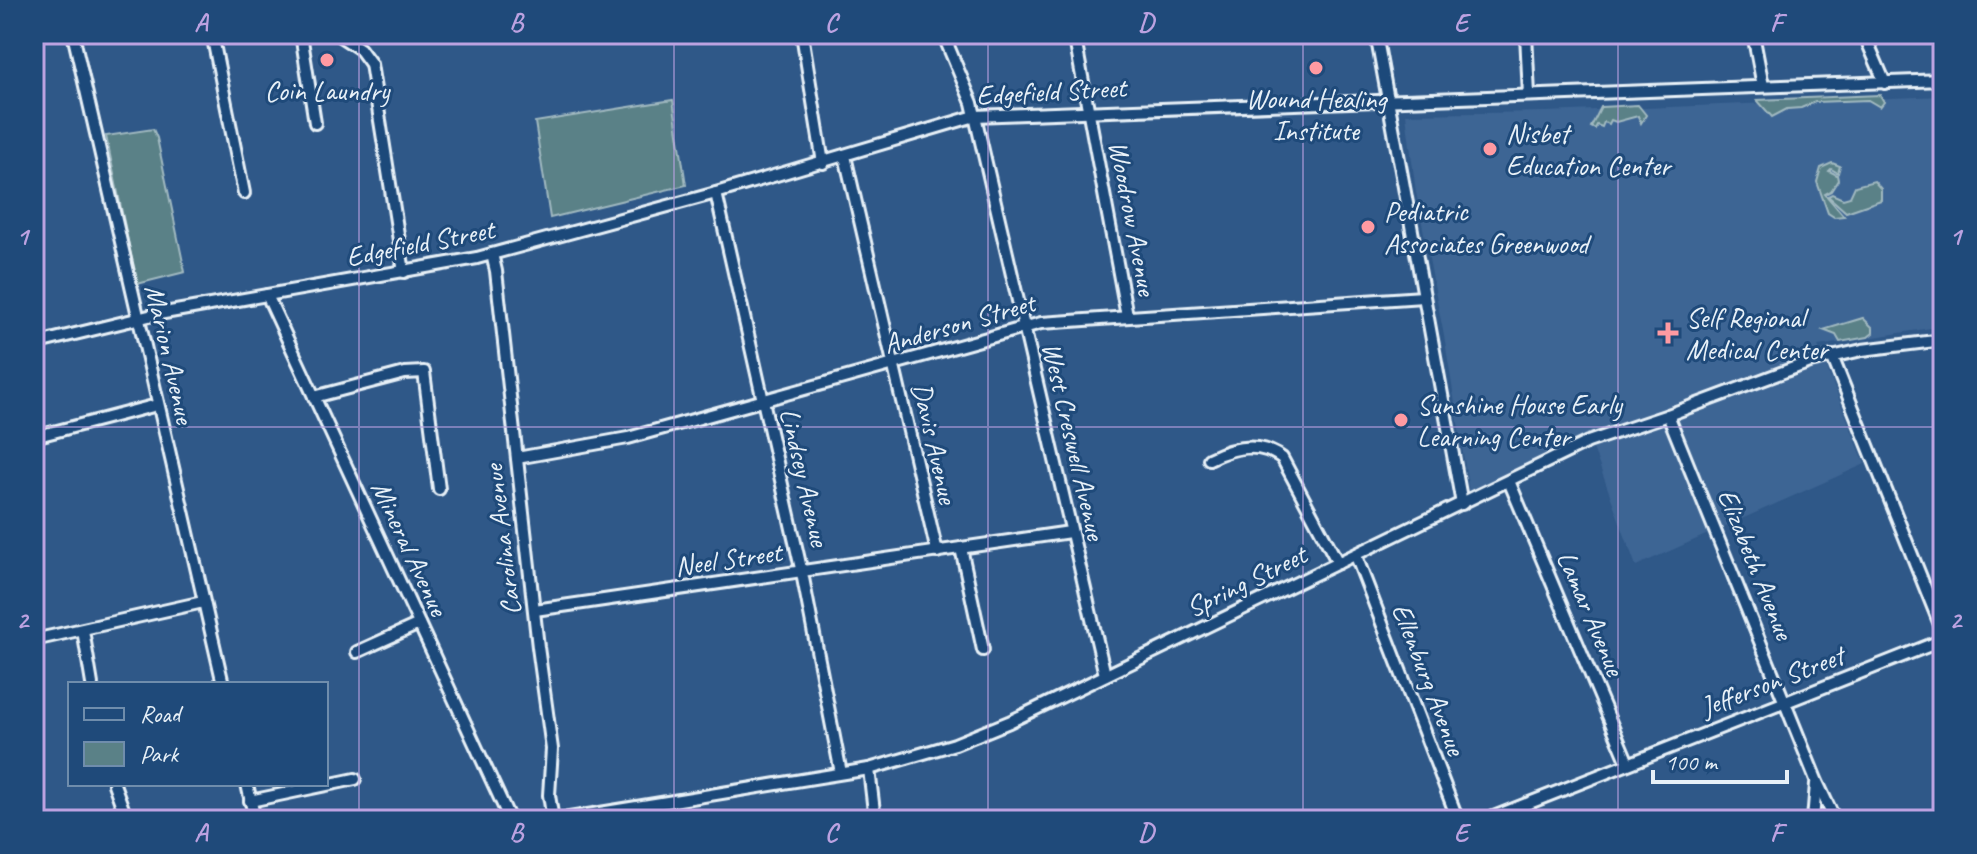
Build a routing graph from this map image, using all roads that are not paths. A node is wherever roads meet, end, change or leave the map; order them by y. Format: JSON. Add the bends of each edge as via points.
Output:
{"nodes":[{"id":1,"x":73,"y":34,"type":"edge"},
{"id":2,"x":212,"y":34,"type":"edge"},
{"id":3,"x":301,"y":34,"type":"edge"},
{"id":4,"x":337,"y":34,"type":"edge"},
{"id":5,"x":802,"y":34,"type":"edge"},
{"id":6,"x":943,"y":34,"type":"edge"},
{"id":7,"x":1074,"y":34,"type":"edge"},
{"id":8,"x":1376,"y":34,"type":"edge"},
{"id":9,"x":1526,"y":34,"type":"edge"},
{"id":10,"x":1753,"y":34,"type":"edge"},
{"id":11,"x":1864,"y":34,"type":"edge"},
{"id":12,"x":1943,"y":80,"type":"edge"},
{"id":13,"x":1885,"y":83,"type":"junction"},
{"id":14,"x":1763,"y":86,"type":"junction"},
{"id":15,"x":1529,"y":95,"type":"junction"},
{"id":16,"x":1388,"y":101,"type":"junction"},
{"id":17,"x":1089,"y":112,"type":"junction"},
{"id":18,"x":975,"y":116,"type":"junction"},
{"id":19,"x":315,"y":123,"type":"dead end"},
{"id":20,"x":845,"y":156,"type":"junction"},
{"id":21,"x":823,"y":163,"type":"junction"},
{"id":22,"x":244,"y":193,"type":"dead end"},
{"id":23,"x":716,"y":193,"type":"junction"},
{"id":24,"x":492,"y":254,"type":"junction"},
{"id":25,"x":404,"y":272,"type":"junction"},
{"id":26,"x":267,"y":295,"type":"junction"},
{"id":27,"x":1423,"y":297,"type":"junction"},
{"id":28,"x":1127,"y":316,"type":"junction"},
{"id":29,"x":137,"y":318,"type":"junction"},
{"id":30,"x":1023,"y":328,"type":"junction"},
{"id":31,"x":1943,"y":340,"type":"edge"},
{"id":32,"x":34,"y":344,"type":"edge"},
{"id":33,"x":1832,"y":356,"type":"junction"},
{"id":34,"x":893,"y":365,"type":"junction"},
{"id":35,"x":314,"y":397,"type":"junction"},
{"id":36,"x":763,"y":402,"type":"junction"},
{"id":37,"x":157,"y":405,"type":"junction"},
{"id":38,"x":1668,"y":415,"type":"junction"},
{"id":39,"x":34,"y":437,"type":"edge"},
{"id":40,"x":517,"y":458,"type":"junction"},
{"id":41,"x":1209,"y":459,"type":"dead end"},
{"id":42,"x":1509,"y":481,"type":"junction"},
{"id":43,"x":439,"y":489,"type":"dead end"},
{"id":44,"x":1462,"y":504,"type":"junction"},
{"id":45,"x":1070,"y":532,"type":"junction"},
{"id":46,"x":961,"y":548,"type":"junction"},
{"id":47,"x":937,"y":552,"type":"junction"},
{"id":48,"x":1356,"y":556,"type":"junction"},
{"id":49,"x":1338,"y":563,"type":"junction"},
{"id":50,"x":802,"y":573,"type":"junction"},
{"id":51,"x":203,"y":602,"type":"junction"},
{"id":52,"x":535,"y":610,"type":"junction"},
{"id":53,"x":419,"y":624,"type":"junction"},
{"id":54,"x":83,"y":630,"type":"junction"},
{"id":55,"x":1943,"y":632,"type":"edge"},
{"id":56,"x":34,"y":640,"type":"edge"},
{"id":57,"x":1943,"y":640,"type":"edge"},
{"id":58,"x":983,"y":650,"type":"dead end"},
{"id":59,"x":357,"y":652,"type":"dead end"},
{"id":60,"x":1105,"y":675,"type":"junction"},
{"id":61,"x":92,"y":682,"type":"edge"},
{"id":62,"x":223,"y":682,"type":"edge"},
{"id":63,"x":1786,"y":701,"type":"junction"},
{"id":64,"x":1628,"y":763,"type":"junction"},
{"id":65,"x":869,"y":769,"type":"junction"},
{"id":66,"x":841,"y":773,"type":"junction"},
{"id":67,"x":355,"y":779,"type":"dead end"},
{"id":68,"x":1817,"y":782,"type":"junction"},
{"id":69,"x":328,"y":785,"type":"edge"},
{"id":70,"x":115,"y":786,"type":"edge"},
{"id":71,"x":247,"y":786,"type":"edge"},
{"id":72,"x":322,"y":786,"type":"edge"},
{"id":73,"x":250,"y":801,"type":"junction"},
{"id":74,"x":127,"y":820,"type":"edge"},
{"id":75,"x":255,"y":820,"type":"edge"},
{"id":76,"x":510,"y":820,"type":"edge"},
{"id":77,"x":555,"y":820,"type":"edge"},
{"id":78,"x":875,"y":820,"type":"edge"},
{"id":79,"x":1458,"y":820,"type":"edge"},
{"id":80,"x":1486,"y":820,"type":"edge"},
{"id":81,"x":1813,"y":820,"type":"edge"},
{"id":82,"x":1835,"y":820,"type":"edge"}],
"edges":[{"from":1,"to":29,"type":"street","name":"Marion Avenue"},
{"from":2,"to":22,"type":"street"},
{"from":3,"to":19,"type":"street"},
{"from":4,"to":25,"type":"street","via":[[371,64]]},
{"from":5,"to":21,"type":"street"},
{"from":6,"to":18,"type":"street","name":"West Creswell Avenue"},
{"from":7,"to":17,"type":"street","name":"Woodrow Avenue"},
{"from":8,"to":16,"type":"street"},
{"from":9,"to":15,"type":"street"},
{"from":10,"to":14,"type":"street"},
{"from":11,"to":13,"type":"street"},
{"from":12,"to":13,"type":"street","name":"Edgefield Street"},
{"from":13,"to":14,"type":"street","name":"Edgefield Street"},
{"from":14,"to":15,"type":"street","name":"Edgefield Street"},
{"from":15,"to":16,"type":"street","name":"Edgefield Street"},
{"from":16,"to":17,"type":"street","name":"Edgefield Street"},
{"from":16,"to":27,"type":"street"},
{"from":17,"to":18,"type":"street","name":"Edgefield Street"},
{"from":17,"to":28,"type":"street","name":"Woodrow Avenue"},
{"from":18,"to":20,"type":"street","name":"Edgefield Street"},
{"from":18,"to":30,"type":"street","name":"West Creswell Avenue"},
{"from":20,"to":21,"type":"street","name":"Edgefield Street"},
{"from":20,"to":34,"type":"street","name":"Davis Avenue"},
{"from":21,"to":23,"type":"street","name":"Edgefield Street"},
{"from":23,"to":24,"type":"street","name":"Edgefield Street"},
{"from":23,"to":36,"type":"street","name":"Lindsey Avenue"},
{"from":24,"to":25,"type":"street","name":"Edgefield Street"},
{"from":24,"to":40,"type":"street","name":"Carolina Avenue"},
{"from":25,"to":26,"type":"street","name":"Edgefield Street"},
{"from":26,"to":29,"type":"street","name":"Edgefield Street"},
{"from":26,"to":35,"type":"street","name":"Mineral Avenue"},
{"from":27,"to":28,"type":"street","name":"Anderson Street"},
{"from":27,"to":44,"type":"street"},
{"from":28,"to":30,"type":"street","name":"Anderson Street"},
{"from":29,"to":32,"type":"street","name":"Edgefield Street"},
{"from":29,"to":37,"type":"street","name":"Marion Avenue"},
{"from":30,"to":34,"type":"street","name":"Anderson Street"},
{"from":30,"to":45,"type":"street","name":"West Creswell Avenue"},
{"from":31,"to":33,"type":"street","name":"Spring Street"},
{"from":33,"to":38,"type":"street","name":"Spring Street"},
{"from":33,"to":55,"type":"street"},
{"from":34,"to":36,"type":"street","name":"Anderson Street"},
{"from":34,"to":47,"type":"street","name":"Davis Avenue"},
{"from":35,"to":43,"type":"street","via":[[424,372]]},
{"from":35,"to":53,"type":"street","name":"Mineral Avenue"},
{"from":36,"to":40,"type":"street","name":"Anderson Street","via":[[628,438]]},
{"from":36,"to":50,"type":"street","name":"Lindsey Avenue"},
{"from":37,"to":39,"type":"street"},
{"from":37,"to":51,"type":"street","name":"Marion Avenue"},
{"from":38,"to":42,"type":"street","name":"Spring Street","via":[[1588,442]]},
{"from":38,"to":63,"type":"street","name":"Elizabeth Avenue"},
{"from":40,"to":52,"type":"street","name":"Carolina Avenue"},
{"from":41,"to":49,"type":"street","via":[[1245,447],[1282,458]]},
{"from":42,"to":44,"type":"street","name":"Spring Street"},
{"from":42,"to":64,"type":"street","name":"Lamar Avenue"},
{"from":44,"to":48,"type":"street","name":"Spring Street"},
{"from":45,"to":46,"type":"street","name":"Neel Street"},
{"from":45,"to":60,"type":"street","name":"West Creswell Avenue"},
{"from":46,"to":47,"type":"street","name":"Neel Street"},
{"from":46,"to":58,"type":"street"},
{"from":47,"to":50,"type":"street","name":"Neel Street"},
{"from":48,"to":49,"type":"street","name":"Spring Street"},
{"from":48,"to":79,"type":"street","name":"Ellenburg Avenue"},
{"from":49,"to":60,"type":"street","name":"Spring Street"},
{"from":50,"to":52,"type":"street","name":"Neel Street"},
{"from":50,"to":66,"type":"street","name":"Lindsey Avenue"},
{"from":51,"to":54,"type":"street"},
{"from":51,"to":62,"type":"street","name":"Marion Avenue"},
{"from":52,"to":77,"type":"street","name":"Carolina Avenue"},
{"from":53,"to":59,"type":"street"},
{"from":53,"to":76,"type":"street","name":"Mineral Avenue"},
{"from":54,"to":56,"type":"street"},
{"from":54,"to":61,"type":"street"},
{"from":57,"to":63,"type":"street","name":"Jefferson Street"},
{"from":60,"to":65,"type":"street","name":"Spring Street","via":[[977,736]]},
{"from":63,"to":64,"type":"street","name":"Jefferson Street"},
{"from":63,"to":68,"type":"street","name":"Elizabeth Avenue"},
{"from":64,"to":80,"type":"street","name":"Jefferson Street"},
{"from":65,"to":66,"type":"street","name":"Spring Street"},
{"from":65,"to":78,"type":"street"},
{"from":66,"to":77,"type":"street","name":"Spring Street"},
{"from":67,"to":69,"type":"street"},
{"from":68,"to":81,"type":"street"},
{"from":68,"to":82,"type":"street","name":"Elizabeth Avenue"},
{"from":70,"to":74,"type":"street"},
{"from":71,"to":73,"type":"street"},
{"from":72,"to":73,"type":"street"},
{"from":73,"to":75,"type":"street"}]}
